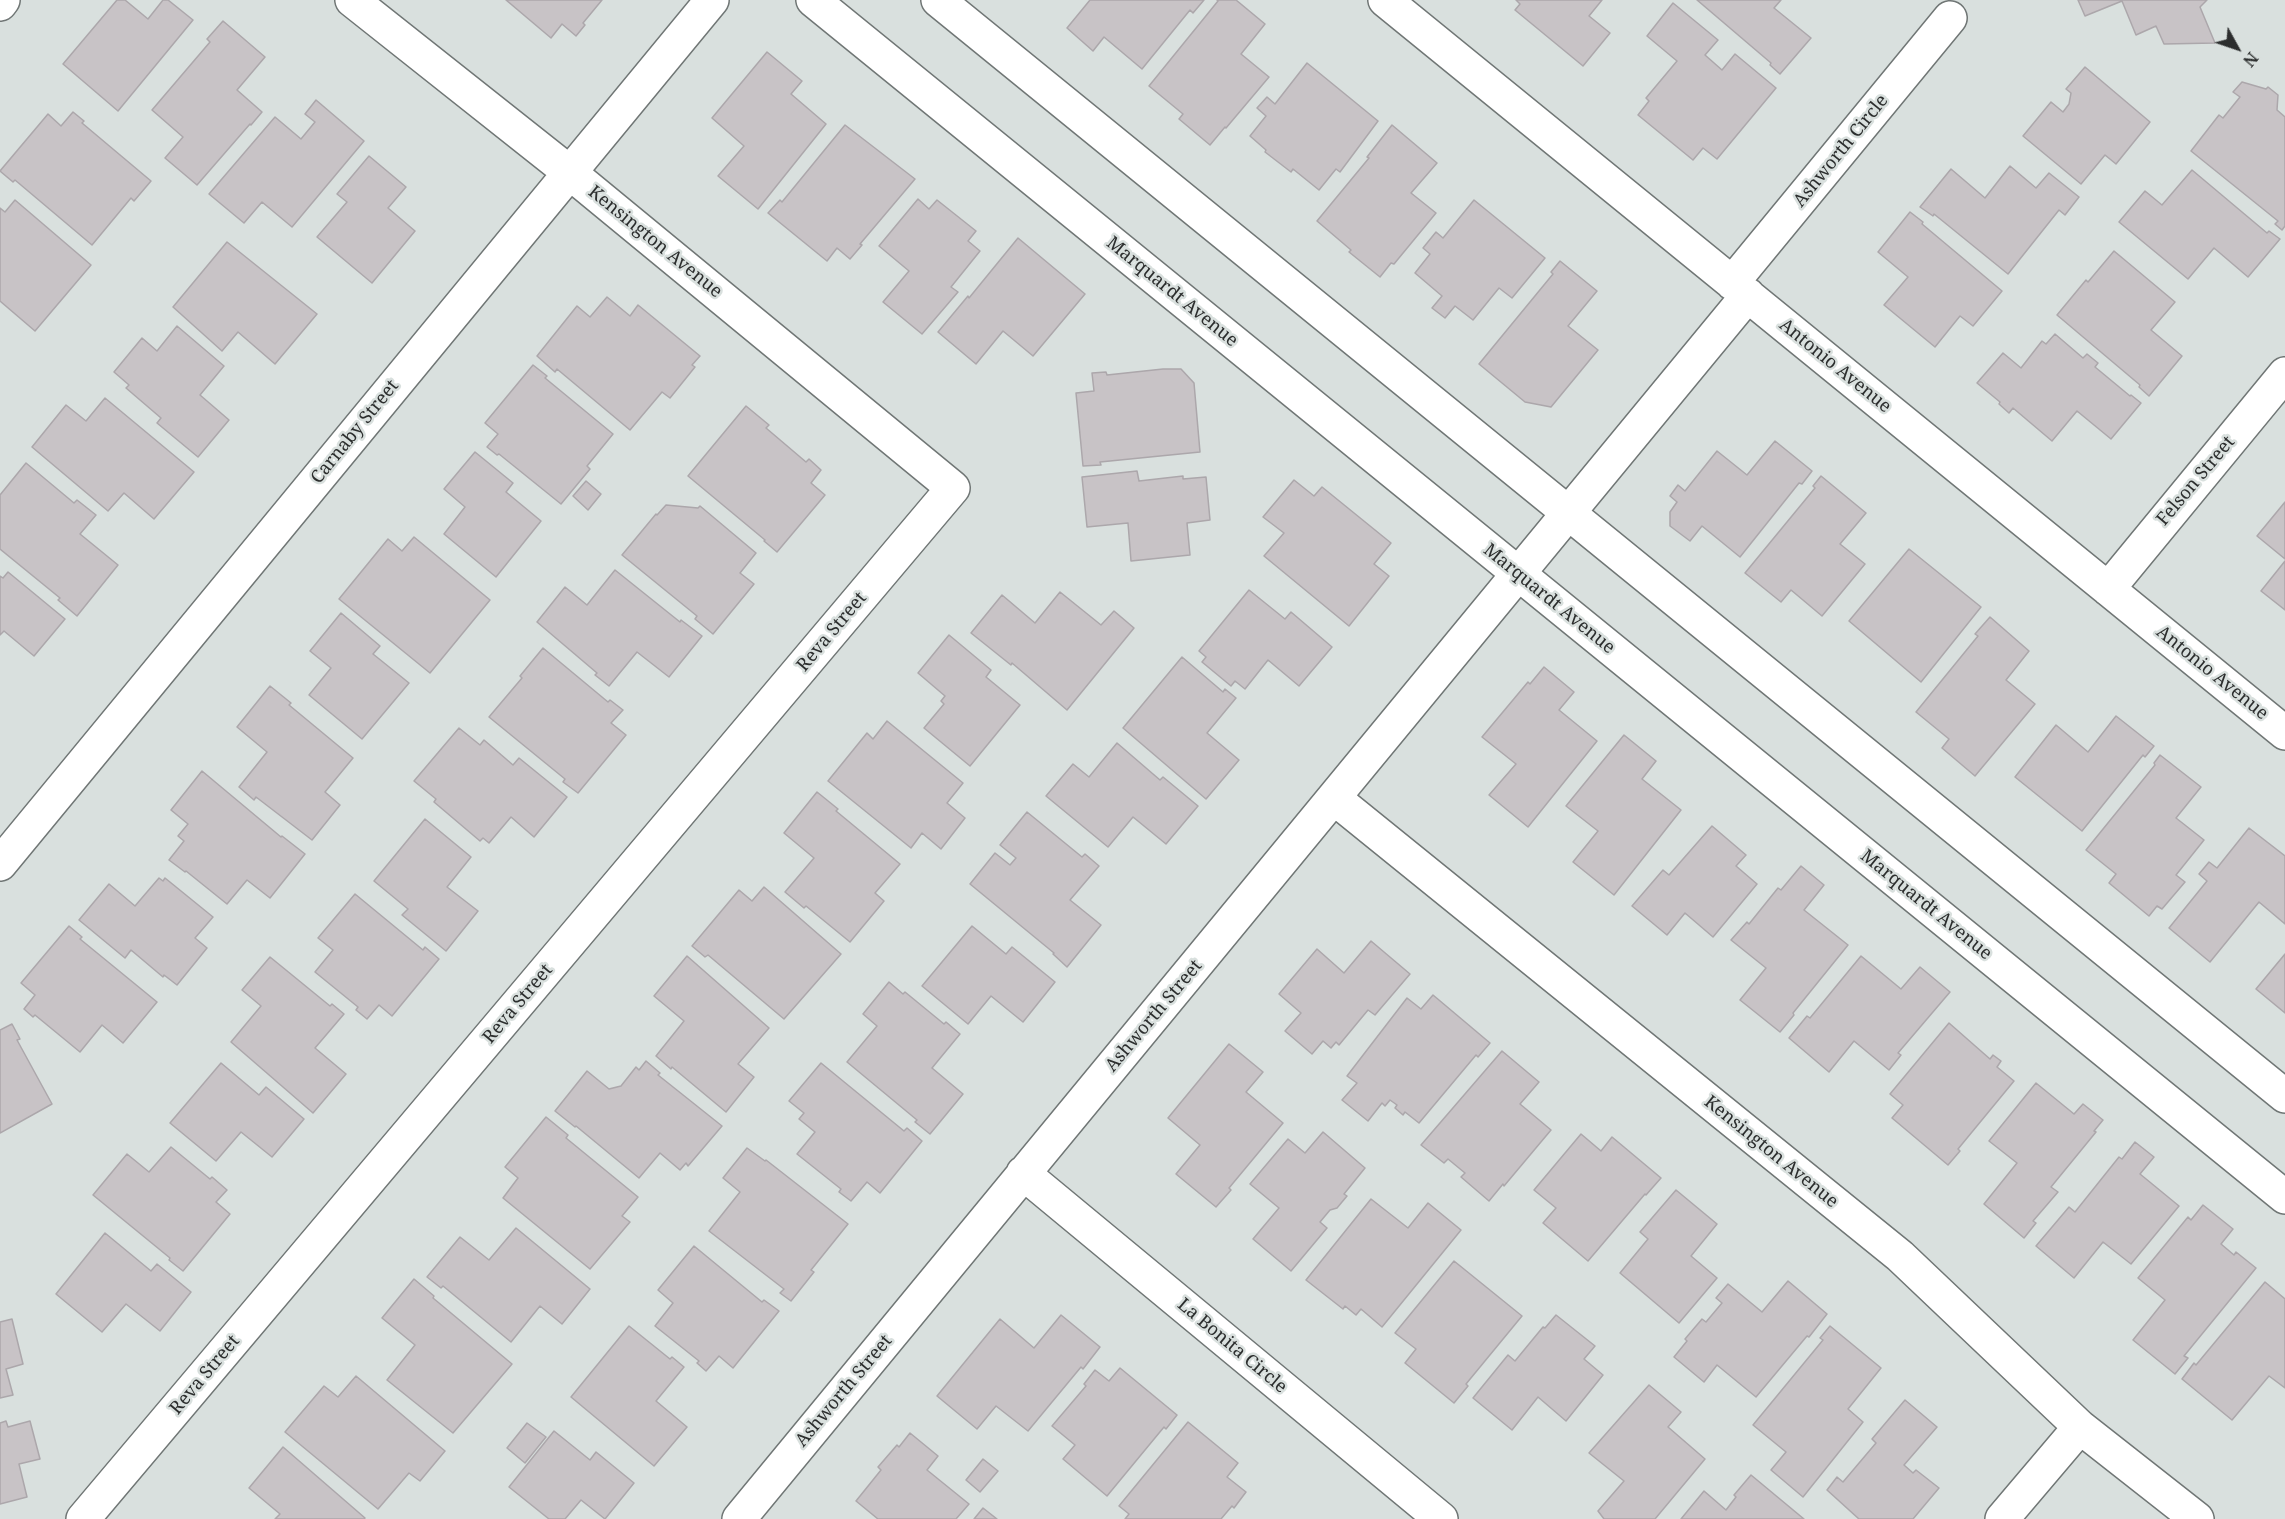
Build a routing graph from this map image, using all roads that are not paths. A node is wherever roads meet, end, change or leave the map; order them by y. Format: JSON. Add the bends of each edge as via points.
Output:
{"nodes":[{"id":1,"x":3,"y":0,"type":"edge"},
{"id":2,"x":352,"y":0,"type":"edge"},
{"id":3,"x":712,"y":0,"type":"edge"},
{"id":4,"x":813,"y":0,"type":"edge"},
{"id":5,"x":938,"y":0,"type":"edge"},
{"id":6,"x":1385,"y":0,"type":"edge"},
{"id":7,"x":0,"y":4,"type":"edge"},
{"id":8,"x":1950,"y":18,"type":"dead end"},
{"id":9,"x":569,"y":172,"type":"junction"},
{"id":10,"x":1740,"y":289,"type":"junction"},
{"id":11,"x":2285,"y":374,"type":"edge"},
{"id":12,"x":954,"y":488,"type":"joint"},
{"id":13,"x":1568,"y":513,"type":"junction"},
{"id":14,"x":1518,"y":573,"type":"junction"},
{"id":15,"x":2108,"y":589,"type":"junction"},
{"id":16,"x":2285,"y":733,"type":"edge"},
{"id":17,"x":1334,"y":798,"type":"junction"},
{"id":18,"x":0,"y":864,"type":"edge"},
{"id":19,"x":2285,"y":1096,"type":"edge"},
{"id":20,"x":1023,"y":1173,"type":"junction"},
{"id":21,"x":2285,"y":1197,"type":"edge"},
{"id":22,"x":2080,"y":1427,"type":"junction"},
{"id":23,"x":83,"y":1519,"type":"edge"},
{"id":24,"x":739,"y":1519,"type":"edge"},
{"id":25,"x":1441,"y":1519,"type":"edge"},
{"id":26,"x":2002,"y":1519,"type":"edge"},
{"id":27,"x":2197,"y":1519,"type":"edge"}],
"edges":[{"from":1,"to":7,"type":"street"},
{"from":2,"to":9,"type":"street","name":"Kensington Avenue"},
{"from":3,"to":9,"type":"street","name":"Carnaby Street"},
{"from":4,"to":14,"type":"street","name":"Marquardt Avenue"},
{"from":5,"to":13,"type":"street"},
{"from":6,"to":10,"type":"street","name":"Antonio Avenue"},
{"from":8,"to":10,"type":"street","name":"Ashworth Circle"},
{"from":9,"to":12,"type":"street","name":"Kensington Avenue"},
{"from":9,"to":18,"type":"street","name":"Carnaby Street"},
{"from":10,"to":13,"type":"street","name":"Ashworth Circle"},
{"from":10,"to":15,"type":"street","name":"Antonio Avenue"},
{"from":11,"to":15,"type":"street","name":"Felson Street"},
{"from":12,"to":23,"type":"street","name":"Reva Street"},
{"from":13,"to":14,"type":"street","name":"Ashworth Street"},
{"from":13,"to":19,"type":"street"},
{"from":14,"to":17,"type":"street","name":"Ashworth Street"},
{"from":14,"to":21,"type":"street","name":"Marquardt Avenue"},
{"from":15,"to":16,"type":"street","name":"Antonio Avenue"},
{"from":17,"to":20,"type":"street","name":"Ashworth Street"},
{"from":17,"to":22,"type":"street","name":"Kensington Avenue","via":[[1900,1256]]},
{"from":20,"to":24,"type":"street","name":"Ashworth Street"},
{"from":20,"to":25,"type":"street","name":"La Bonita Circle"},
{"from":22,"to":26,"type":"street"},
{"from":22,"to":27,"type":"street","name":"Kensington Avenue"}]}
